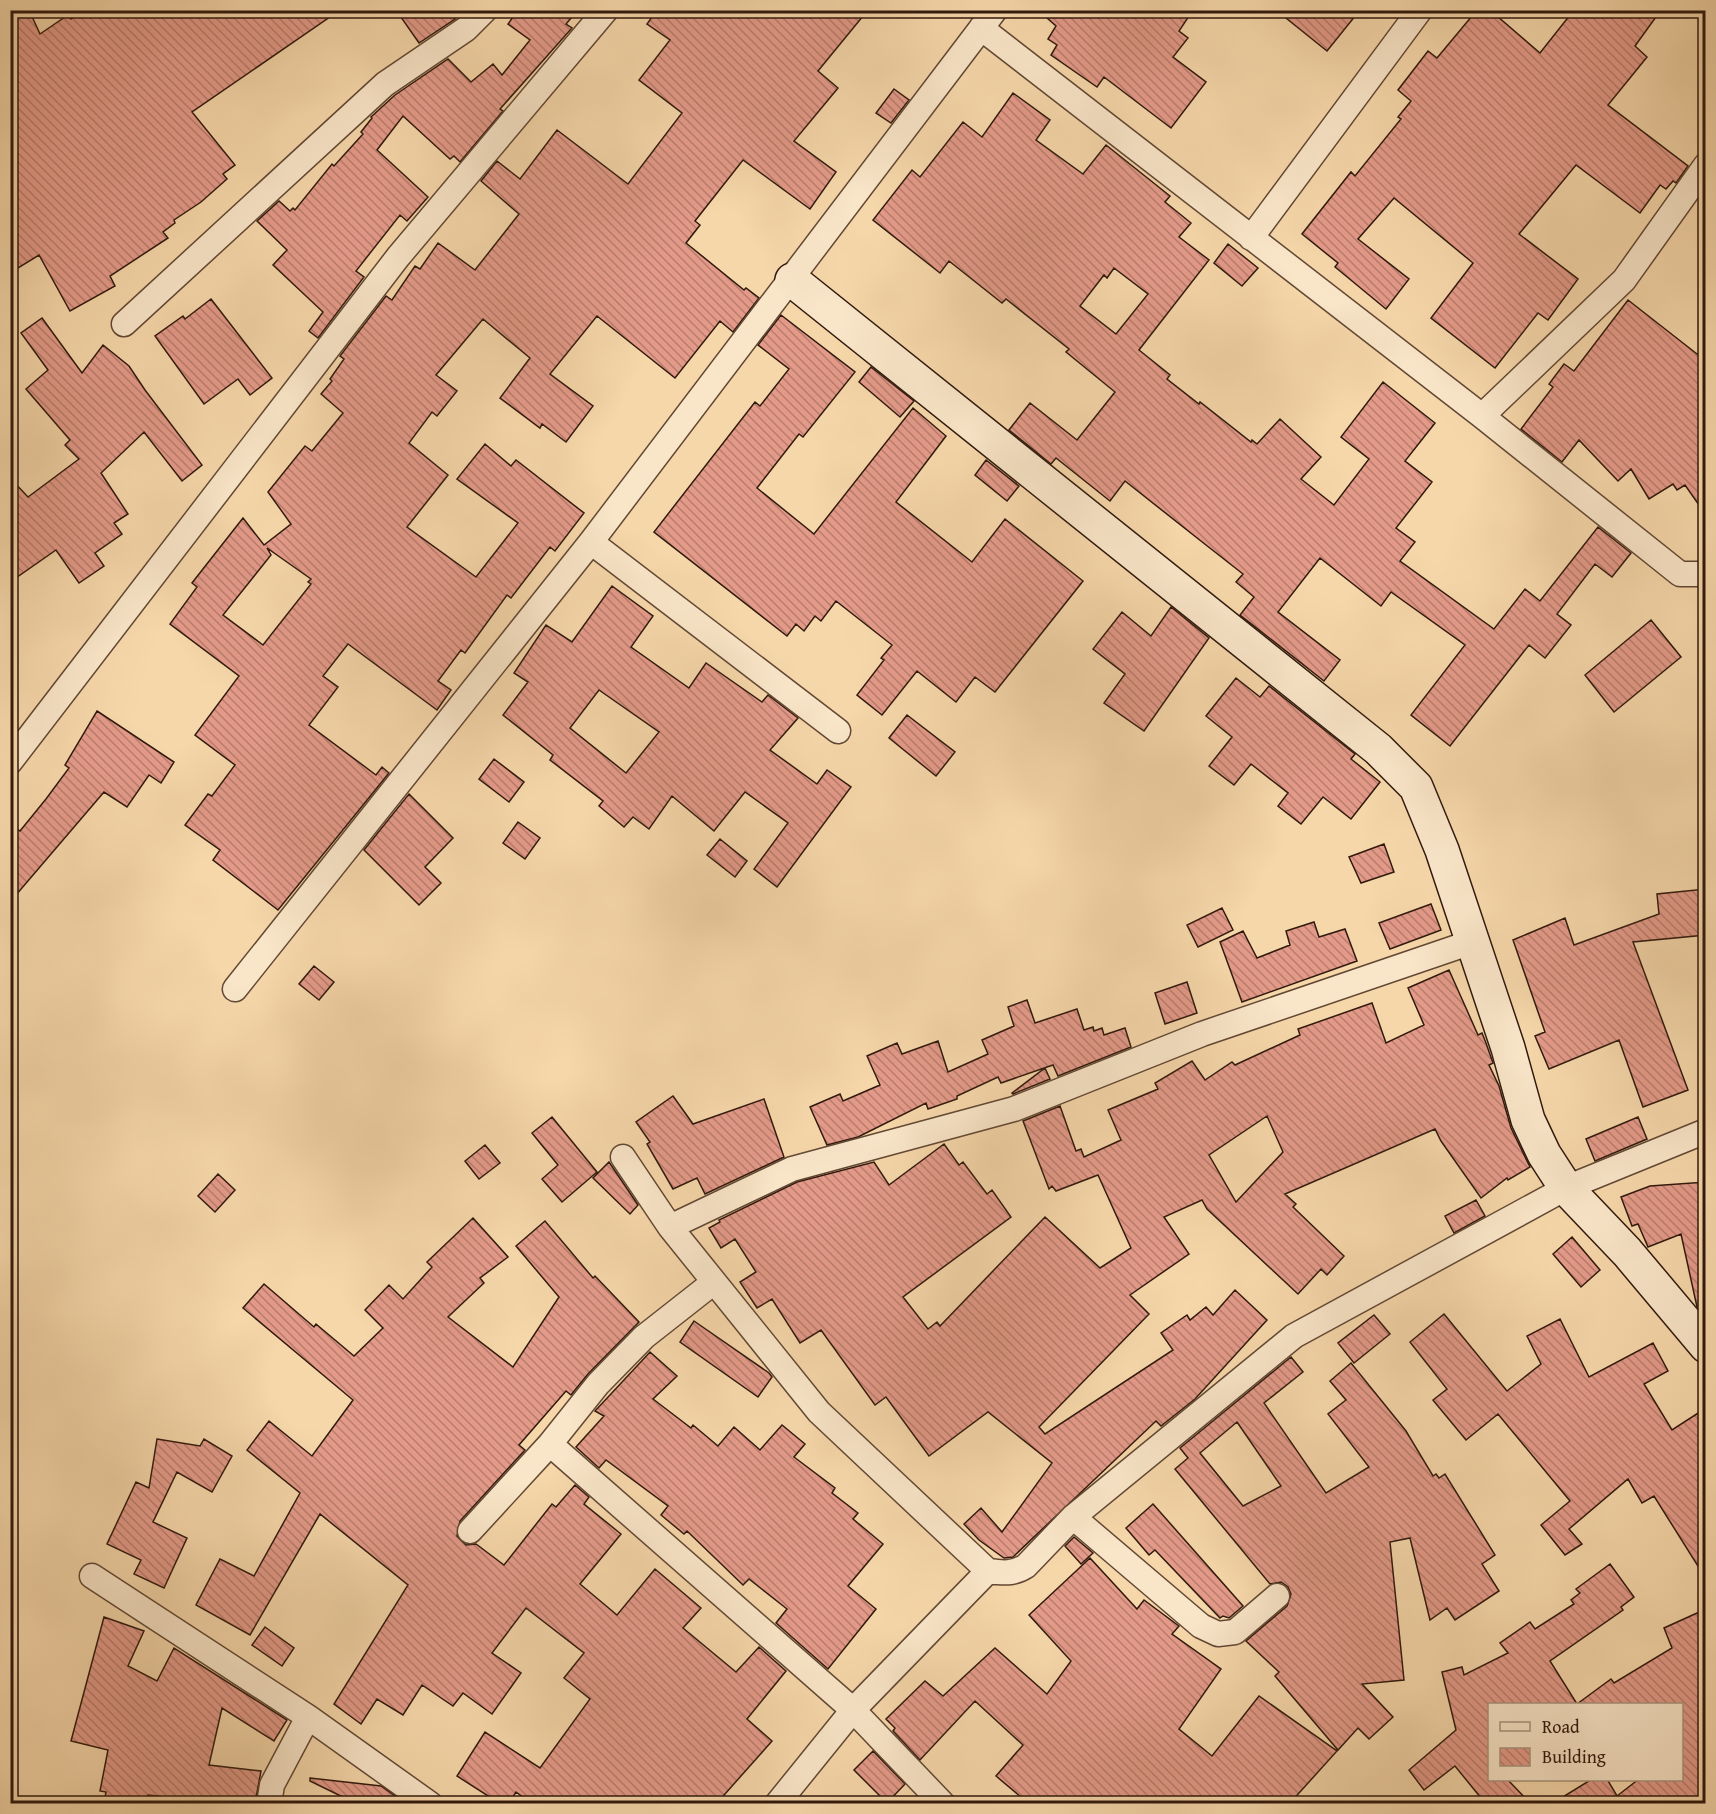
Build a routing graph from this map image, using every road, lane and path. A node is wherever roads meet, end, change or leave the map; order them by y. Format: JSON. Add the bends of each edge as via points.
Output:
{"nodes":[{"id":1,"x":486,"y":10,"type":"edge"},
{"id":2,"x":606,"y":10,"type":"edge"},
{"id":3,"x":1420,"y":10,"type":"edge"},
{"id":4,"x":988,"y":20,"type":"edge"},
{"id":5,"x":1706,"y":165,"type":"edge"},
{"id":6,"x":1251,"y":238,"type":"junction"},
{"id":7,"x":792,"y":280,"type":"junction"},
{"id":8,"x":124,"y":324,"type":"dead end"},
{"id":9,"x":1482,"y":416,"type":"junction"},
{"id":10,"x":591,"y":542,"type":"junction"},
{"id":11,"x":1706,"y":574,"type":"edge"},
{"id":12,"x":838,"y":731,"type":"dead end"},
{"id":13,"x":10,"y":762,"type":"edge"},
{"id":14,"x":1472,"y":942,"type":"junction"},
{"id":15,"x":235,"y":989,"type":"dead end"},
{"id":16,"x":1706,"y":1131,"type":"edge"},
{"id":17,"x":623,"y":1157,"type":"dead end"},
{"id":18,"x":1566,"y":1188,"type":"junction"},
{"id":19,"x":670,"y":1227,"type":"junction"},
{"id":20,"x":714,"y":1282,"type":"junction"},
{"id":21,"x":1706,"y":1346,"type":"edge"},
{"id":22,"x":550,"y":1444,"type":"junction"},
{"id":23,"x":1073,"y":1517,"type":"junction"},
{"id":24,"x":470,"y":1531,"type":"dead end"},
{"id":25,"x":988,"y":1571,"type":"junction"},
{"id":26,"x":92,"y":1576,"type":"dead end"},
{"id":27,"x":1276,"y":1596,"type":"dead end"},
{"id":28,"x":853,"y":1710,"type":"junction"},
{"id":29,"x":309,"y":1718,"type":"junction"},
{"id":30,"x":269,"y":1803,"type":"edge"},
{"id":31,"x":430,"y":1803,"type":"edge"},
{"id":32,"x":777,"y":1803,"type":"edge"},
{"id":33,"x":943,"y":1803,"type":"edge"}],
"edges":[{"from":1,"to":8,"type":"street","via":[[466,29],[385,84]]},
{"from":2,"to":13,"type":"street","via":[[398,257]]},
{"from":3,"to":6,"type":"street"},
{"from":4,"to":6,"type":"street"},
{"from":4,"to":7,"type":"street"},
{"from":5,"to":9,"type":"street","via":[[1624,280]]},
{"from":6,"to":9,"type":"street"},
{"from":7,"to":10,"type":"street"},
{"from":7,"to":14,"type":"street","via":[[1378,749],[1416,787],[1442,849]]},
{"from":9,"to":11,"type":"street","via":[[1680,574]]},
{"from":10,"to":12,"type":"street"},
{"from":10,"to":15,"type":"street"},
{"from":14,"to":18,"type":"street","via":[[1528,1120]]},
{"from":14,"to":19,"type":"street","via":[[1202,1034],[1014,1109],[792,1169]]},
{"from":16,"to":18,"type":"street"},
{"from":17,"to":19,"type":"street"},
{"from":18,"to":21,"type":"street","via":[[1627,1252]]},
{"from":18,"to":23,"type":"street","via":[[1294,1336]]},
{"from":19,"to":20,"type":"street"},
{"from":20,"to":22,"type":"street","via":[[644,1337],[598,1384]]},
{"from":20,"to":25,"type":"street","via":[[819,1412]]},
{"from":22,"to":24,"type":"street"},
{"from":22,"to":28,"type":"street"},
{"from":23,"to":25,"type":"street","via":[[1017,1572]]},
{"from":23,"to":27,"type":"street","via":[[1201,1626],[1218,1634],[1234,1632]]},
{"from":25,"to":28,"type":"street"},
{"from":26,"to":29,"type":"street"},
{"from":28,"to":32,"type":"street"},
{"from":28,"to":33,"type":"street"},
{"from":29,"to":30,"type":"street","via":[[272,1785]]},
{"from":29,"to":31,"type":"street"}]}
